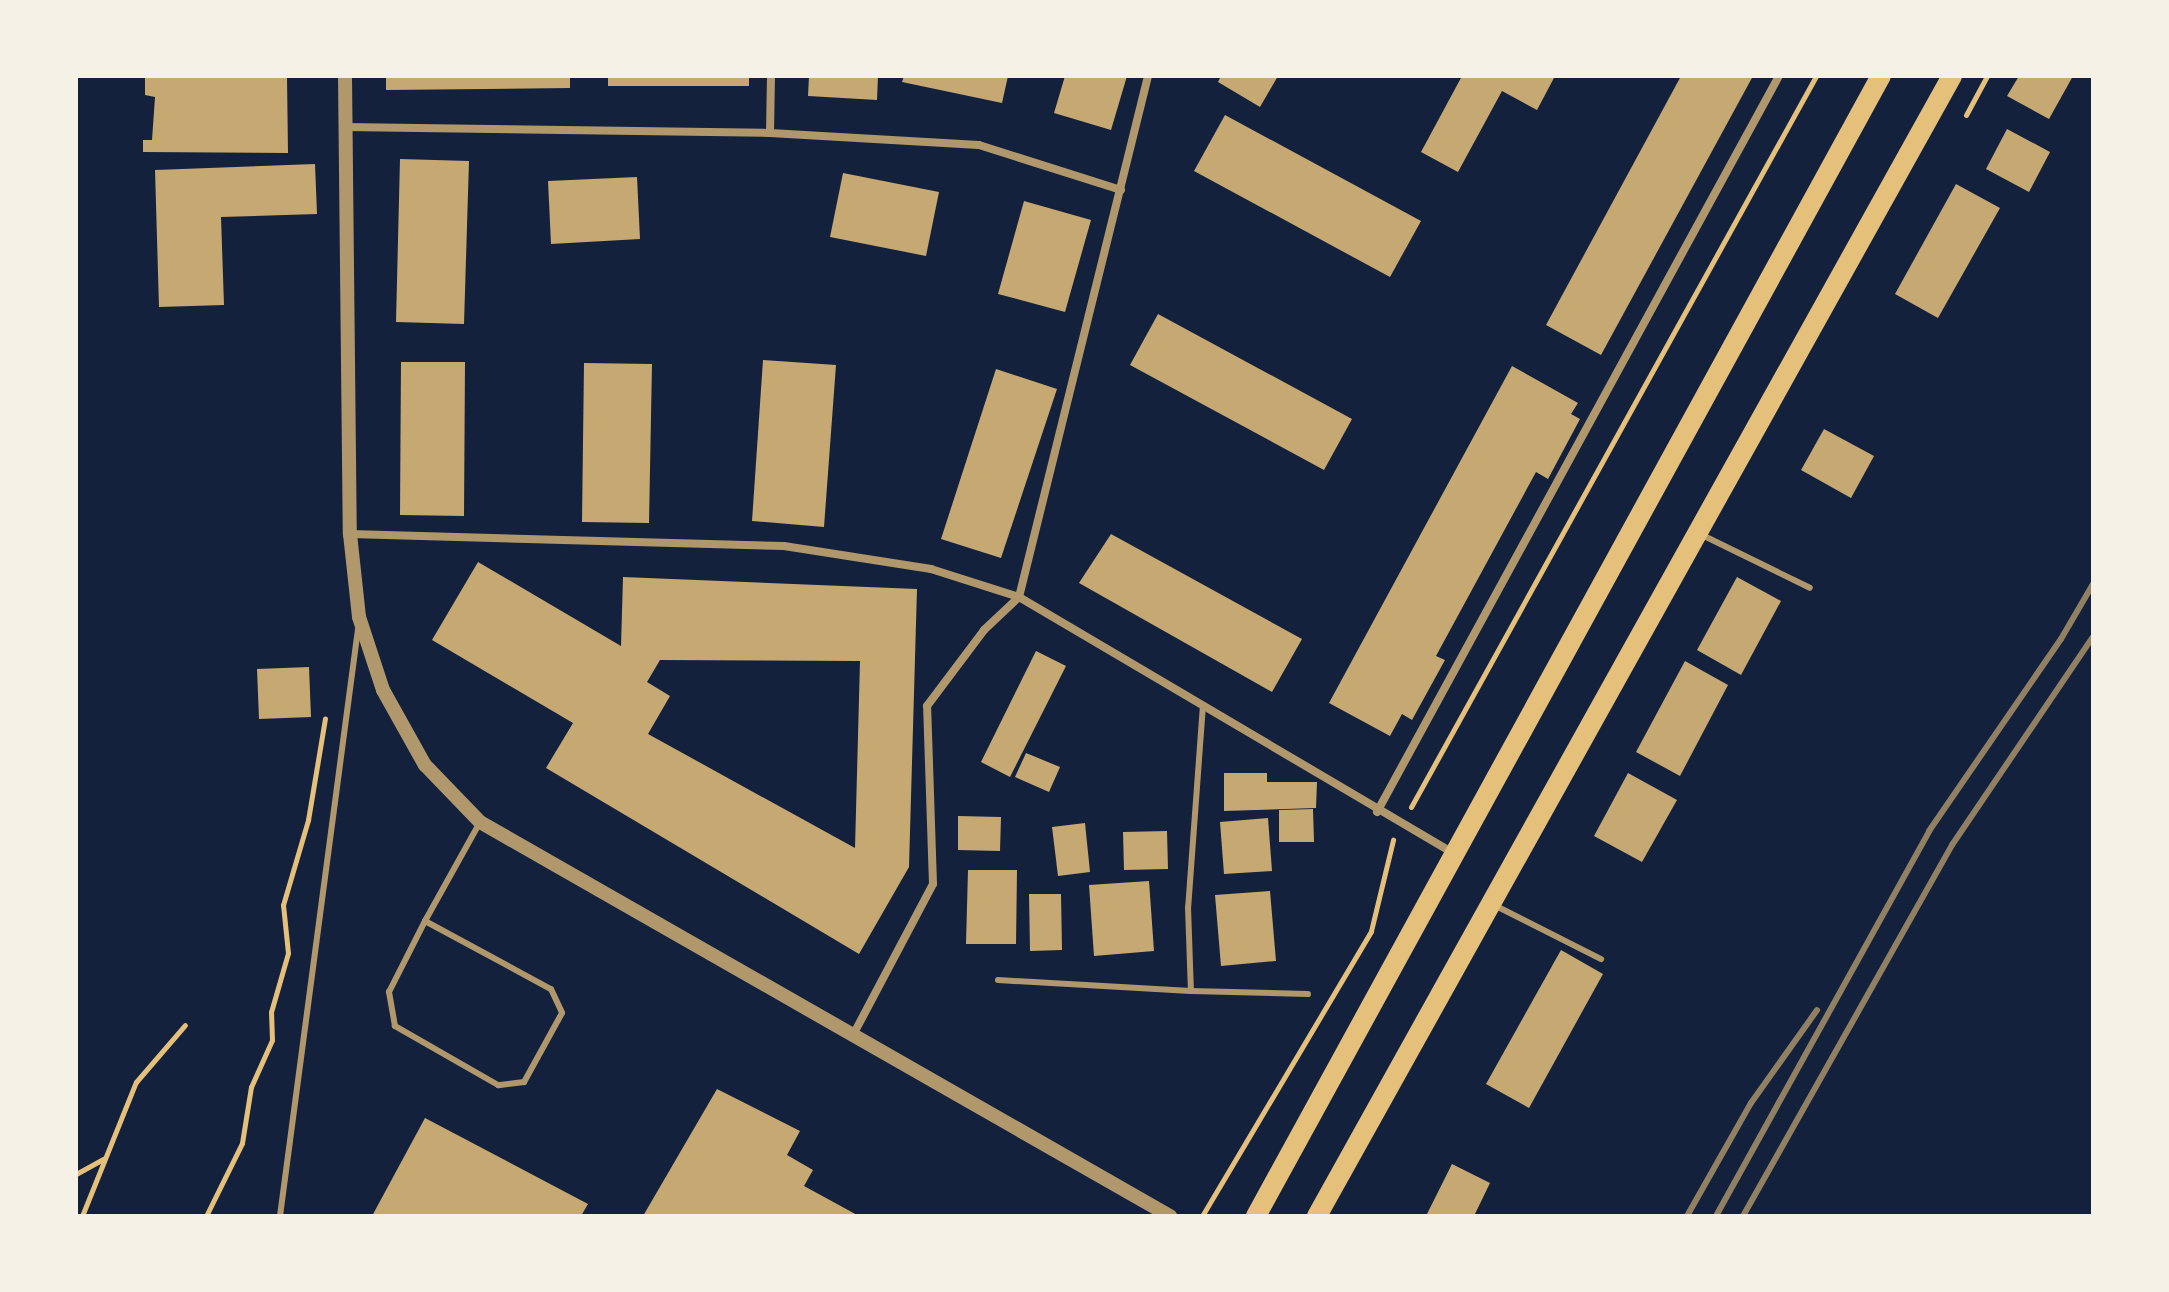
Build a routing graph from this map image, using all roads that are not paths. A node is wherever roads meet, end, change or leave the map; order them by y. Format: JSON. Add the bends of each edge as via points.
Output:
{"nodes":[{"id":1,"x":345,"y":76,"type":"edge"},
{"id":2,"x":771,"y":76,"type":"edge"},
{"id":3,"x":1148,"y":76,"type":"edge"},
{"id":4,"x":1779,"y":76,"type":"edge"},
{"id":5,"x":1881,"y":76,"type":"edge"},
{"id":6,"x":1952,"y":76,"type":"edge"},
{"id":7,"x":345,"y":127,"type":"junction"},
{"id":8,"x":770,"y":133,"type":"junction"},
{"id":9,"x":1121,"y":190,"type":"junction"},
{"id":10,"x":1696,"y":532,"type":"junction"},
{"id":11,"x":350,"y":534,"type":"junction"},
{"id":12,"x":1810,"y":588,"type":"dead end"},
{"id":13,"x":1019,"y":597,"type":"junction"},
{"id":14,"x":359,"y":617,"type":"junction"},
{"id":15,"x":1203,"y":705,"type":"junction"},
{"id":16,"x":1377,"y":812,"type":"junction"},
{"id":17,"x":480,"y":822,"type":"junction"},
{"id":18,"x":1455,"y":854,"type":"junction"},
{"id":19,"x":1489,"y":902,"type":"junction"},
{"id":20,"x":425,"y":921,"type":"junction"},
{"id":21,"x":1601,"y":959,"type":"dead end"},
{"id":22,"x":998,"y":980,"type":"dead end"},
{"id":23,"x":1191,"y":991,"type":"junction"},
{"id":24,"x":1308,"y":994,"type":"dead end"},
{"id":25,"x":852,"y":1037,"type":"junction"},
{"id":26,"x":280,"y":1216,"type":"edge"},
{"id":27,"x":1170,"y":1216,"type":"edge"},
{"id":28,"x":1256,"y":1216,"type":"edge"},
{"id":29,"x":1317,"y":1216,"type":"edge"}],
"edges":[{"from":1,"to":7,"type":"street"},
{"from":2,"to":8,"type":"street"},
{"from":3,"to":9,"type":"street"},
{"from":4,"to":16,"type":"street"},
{"from":5,"to":18,"type":"main road"},
{"from":6,"to":10,"type":"main road"},
{"from":7,"to":8,"type":"street"},
{"from":7,"to":11,"type":"street"},
{"from":8,"to":9,"type":"street","via":[[979,145]]},
{"from":9,"to":13,"type":"street"},
{"from":10,"to":12,"type":"lane"},
{"from":10,"to":19,"type":"main road"},
{"from":11,"to":13,"type":"street","via":[[784,546],[931,569]]},
{"from":11,"to":14,"type":"street"},
{"from":13,"to":15,"type":"street"},
{"from":13,"to":25,"type":"street","via":[[984,630],[927,706],[933,884]]},
{"from":14,"to":17,"type":"street","via":[[383,690],[425,765]]},
{"from":14,"to":26,"type":"lane"},
{"from":15,"to":16,"type":"street"},
{"from":15,"to":23,"type":"lane","via":[[1188,907]]},
{"from":16,"to":18,"type":"street"},
{"from":17,"to":20,"type":"lane"},
{"from":17,"to":25,"type":"street"},
{"from":18,"to":28,"type":"main road"},
{"from":19,"to":21,"type":"lane"},
{"from":19,"to":29,"type":"main road"},
{"from":20,"to":20,"type":"lane","via":[[389,992],[395,1026],[498,1085],[524,1082],[562,1013],[551,989]]},
{"from":22,"to":23,"type":"lane"},
{"from":23,"to":24,"type":"lane"},
{"from":25,"to":27,"type":"street"}]}
